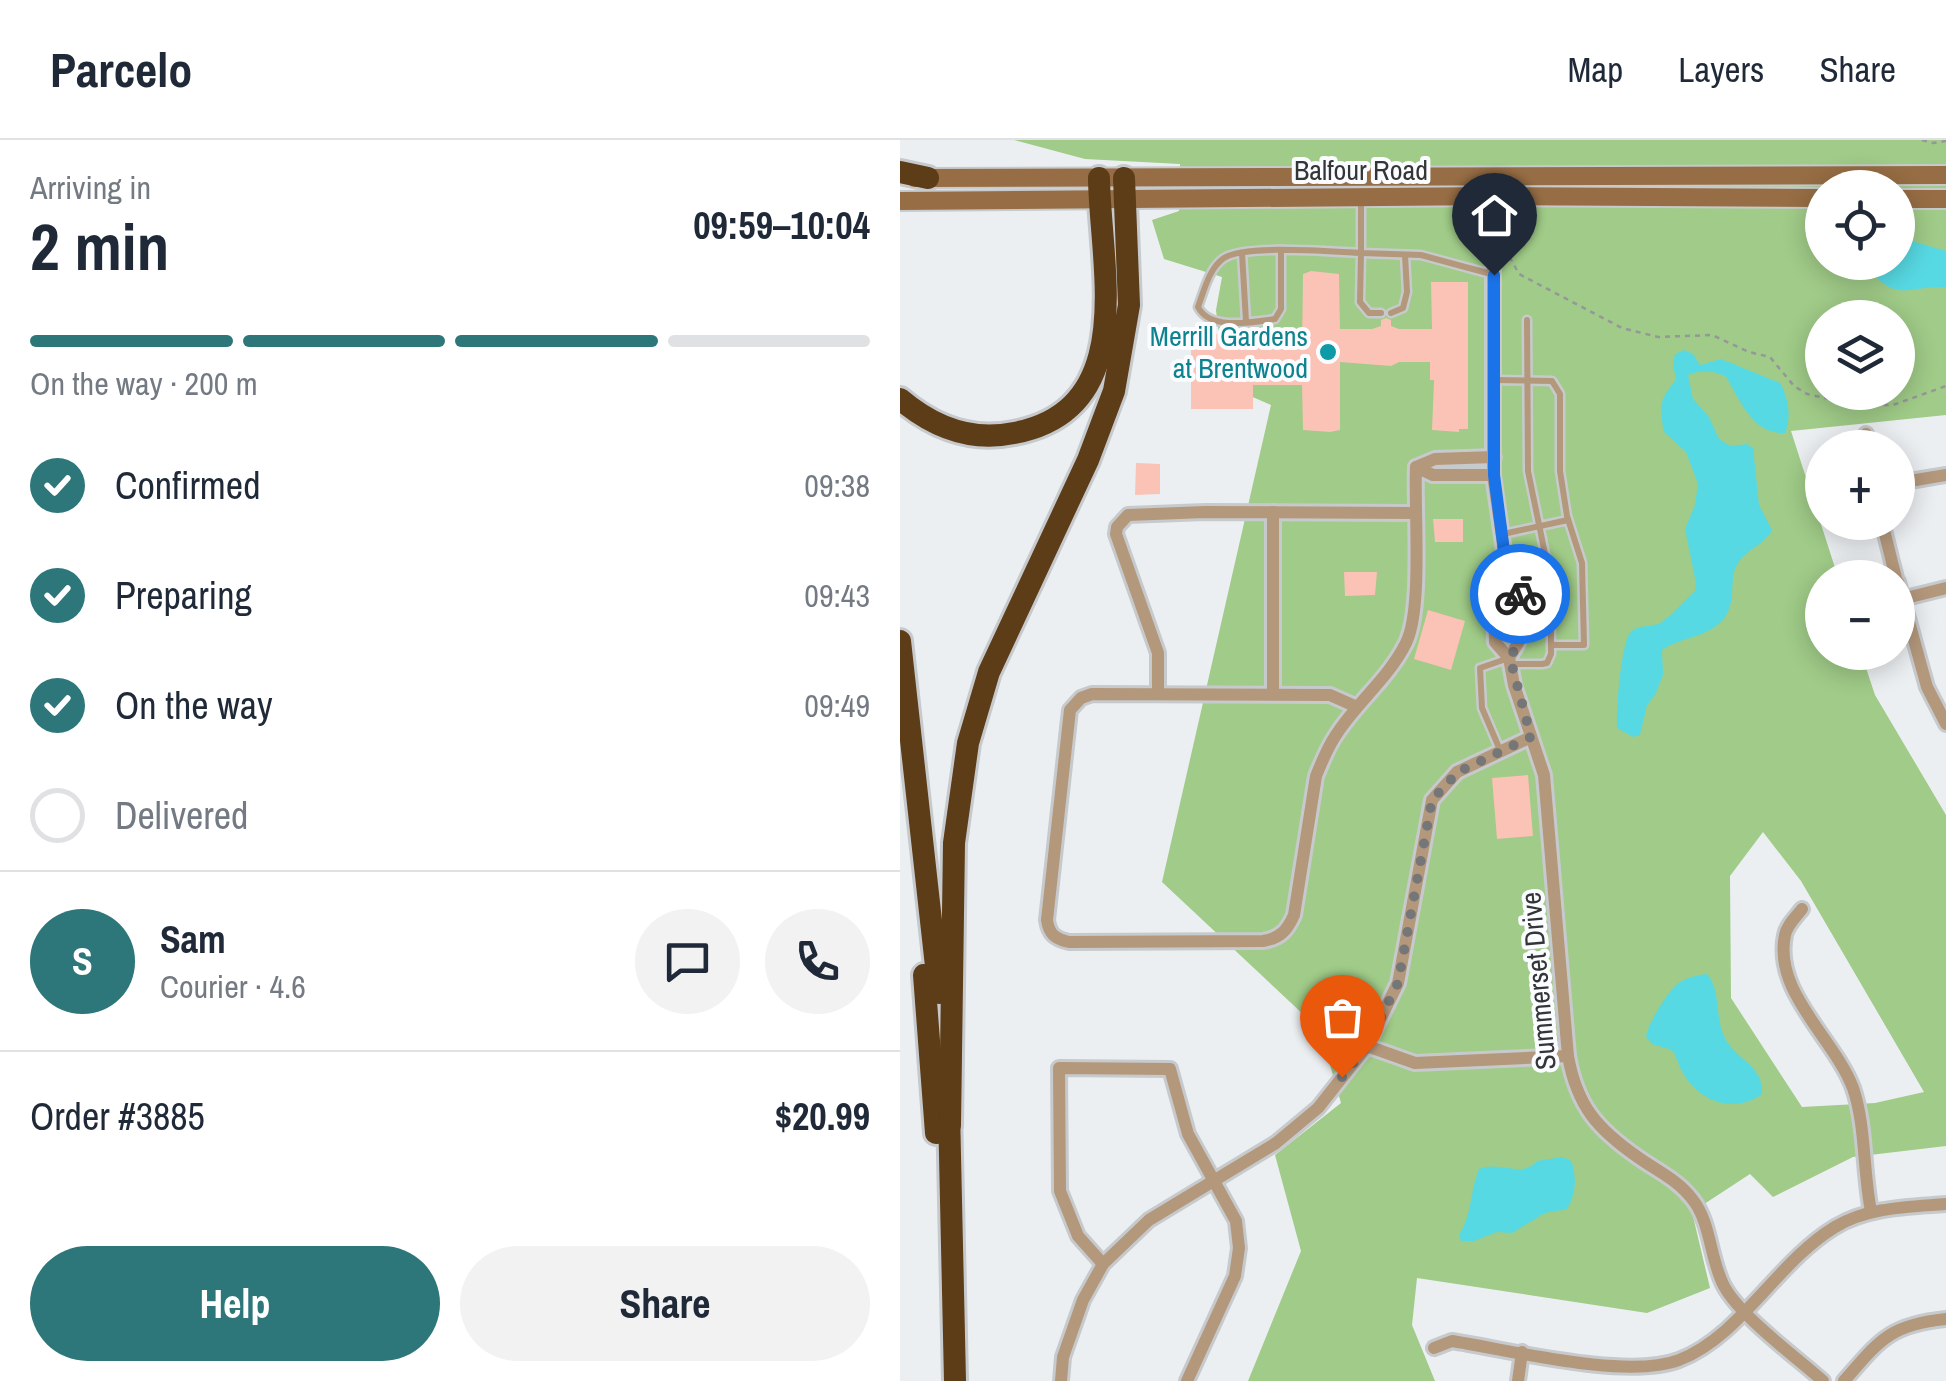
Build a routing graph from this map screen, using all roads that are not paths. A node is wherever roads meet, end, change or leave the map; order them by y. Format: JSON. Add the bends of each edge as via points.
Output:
{"nodes":[{"id":1,"x":900,"y":175,"type":"edge"},
{"id":2,"x":1946,"y":175,"type":"edge"},
{"id":3,"x":928,"y":178,"type":"joint"},
{"id":4,"x":1099,"y":188,"type":"junction"},
{"id":5,"x":1125,"y":188,"type":"junction"},
{"id":6,"x":1493,"y":196,"type":"junction"},
{"id":7,"x":1361,"y":197,"type":"junction"},
{"id":8,"x":1805,"y":198,"type":"edge"},
{"id":9,"x":1915,"y":199,"type":"edge"},
{"id":10,"x":1946,"y":199,"type":"edge"},
{"id":11,"x":900,"y":202,"type":"edge"},
{"id":12,"x":1281,"y":251,"type":"junction"},
{"id":13,"x":1242,"y":253,"type":"junction"},
{"id":14,"x":1361,"y":254,"type":"junction"},
{"id":15,"x":1405,"y":255,"type":"junction"},
{"id":16,"x":1494,"y":275,"type":"junction"},
{"id":17,"x":1380,"y":313,"type":"dead end"},
{"id":18,"x":1391,"y":313,"type":"dead end"},
{"id":19,"x":1527,"y":320,"type":"dead end"},
{"id":20,"x":1246,"y":321,"type":"junction"},
{"id":21,"x":1494,"y":380,"type":"junction"},
{"id":22,"x":1527,"y":380,"type":"junction"},
{"id":23,"x":900,"y":400,"type":"edge"},
{"id":24,"x":1494,"y":457,"type":"junction"},
{"id":25,"x":1447,"y":459,"type":"junction"},
{"id":26,"x":1416,"y":467,"type":"junction"},
{"id":27,"x":1448,"y":475,"type":"junction"},
{"id":28,"x":1494,"y":475,"type":"junction"},
{"id":29,"x":1946,"y":475,"type":"edge"},
{"id":30,"x":1915,"y":480,"type":"edge"},
{"id":31,"x":1273,"y":512,"type":"junction"},
{"id":32,"x":1414,"y":513,"type":"junction"},
{"id":33,"x":1568,"y":520,"type":"junction"},
{"id":34,"x":1538,"y":526,"type":"junction"},
{"id":35,"x":1502,"y":534,"type":"junction"},
{"id":36,"x":1504,"y":551,"type":"junction"},
{"id":37,"x":1946,"y":588,"type":"edge"},
{"id":38,"x":1915,"y":596,"type":"edge"},
{"id":39,"x":900,"y":641,"type":"edge"},
{"id":40,"x":1551,"y":644,"type":"junction"},
{"id":41,"x":1915,"y":645,"type":"edge"},
{"id":42,"x":1510,"y":661,"type":"junction"},
{"id":43,"x":1272,"y":692,"type":"junction"},
{"id":44,"x":1158,"y":693,"type":"junction"},
{"id":45,"x":1357,"y":707,"type":"junction"},
{"id":46,"x":1945,"y":722,"type":"edge"},
{"id":47,"x":1531,"y":737,"type":"junction"},
{"id":48,"x":1500,"y":751,"type":"junction"},
{"id":49,"x":900,"y":759,"type":"edge"},
{"id":50,"x":1802,"y":909,"type":"dead end"},
{"id":51,"x":1367,"y":1046,"type":"junction"},
{"id":52,"x":1568,"y":1056,"type":"junction"},
{"id":53,"x":950,"y":1124,"type":"junction"},
{"id":54,"x":1216,"y":1182,"type":"junction"},
{"id":55,"x":1946,"y":1204,"type":"edge"},
{"id":56,"x":1871,"y":1212,"type":"junction"},
{"id":57,"x":1103,"y":1264,"type":"junction"},
{"id":58,"x":1744,"y":1310,"type":"junction"},
{"id":59,"x":1946,"y":1320,"type":"edge"},
{"id":60,"x":1434,"y":1348,"type":"dead end"},
{"id":61,"x":1522,"y":1352,"type":"junction"},
{"id":62,"x":944,"y":1381,"type":"edge"},
{"id":63,"x":955,"y":1381,"type":"edge"},
{"id":64,"x":1062,"y":1381,"type":"edge"},
{"id":65,"x":1187,"y":1381,"type":"edge"},
{"id":66,"x":1518,"y":1381,"type":"edge"},
{"id":67,"x":1823,"y":1381,"type":"edge"},
{"id":68,"x":1844,"y":1381,"type":"edge"}],
"edges":[{"from":1,"to":3,"type":"highway"},
{"from":2,"to":6,"type":"main road","name":"Balfour Road"},
{"from":3,"to":4,"type":"main road","name":"Balfour Road"},
{"from":4,"to":5,"type":"main road","name":"Balfour Road"},
{"from":4,"to":11,"type":"main road","name":"Balfour Road"},
{"from":4,"to":23,"type":"highway","via":[[1107,324],[1098,361],[1069,405],[1025,431],[984,436],[944,427]]},
{"from":5,"to":6,"type":"main road","name":"Balfour Road"},
{"from":5,"to":7,"type":"main road","name":"Balfour Road"},
{"from":5,"to":53,"type":"highway","via":[[1129,305],[1122,363],[1088,460],[995,658],[968,744],[954,843]]},
{"from":6,"to":7,"type":"main road","name":"Balfour Road"},
{"from":6,"to":8,"type":"main road","name":"Balfour Road"},
{"from":6,"to":16,"type":"street","name":"Summerset Drive"},
{"from":7,"to":14,"type":"lane"},
{"from":9,"to":10,"type":"main road"},
{"from":12,"to":13,"type":"lane"},
{"from":12,"to":14,"type":"lane"},
{"from":12,"to":20,"type":"lane","via":[[1281,309],[1275,319]]},
{"from":13,"to":20,"type":"lane"},
{"from":13,"to":20,"type":"lane","via":[[1214,267],[1198,307],[1214,322]]},
{"from":14,"to":15,"type":"lane"},
{"from":14,"to":17,"type":"lane","via":[[1360,302]]},
{"from":15,"to":16,"type":"lane"},
{"from":15,"to":18,"type":"lane","via":[[1407,292],[1403,308]]},
{"from":16,"to":21,"type":"street","name":"Summerset Drive"},
{"from":19,"to":22,"type":"lane"},
{"from":21,"to":22,"type":"lane"},
{"from":21,"to":24,"type":"street","name":"Summerset Drive"},
{"from":22,"to":33,"type":"lane","via":[[1552,381],[1560,394]]},
{"from":22,"to":34,"type":"lane","via":[[1528,471]]},
{"from":24,"to":25,"type":"street"},
{"from":24,"to":28,"type":"street","name":"Summerset Drive"},
{"from":25,"to":26,"type":"street"},
{"from":25,"to":27,"type":"street"},
{"from":26,"to":27,"type":"street"},
{"from":26,"to":32,"type":"street"},
{"from":27,"to":28,"type":"street"},
{"from":28,"to":35,"type":"street","name":"Summerset Drive"},
{"from":29,"to":30,"type":"street"},
{"from":31,"to":32,"type":"street"},
{"from":31,"to":43,"type":"street"},
{"from":31,"to":44,"type":"street","via":[[1135,513],[1117,527],[1158,653]]},
{"from":32,"to":45,"type":"street","via":[[1415,612],[1408,640]]},
{"from":33,"to":34,"type":"lane"},
{"from":33,"to":40,"type":"lane","via":[[1582,564],[1584,644]]},
{"from":34,"to":35,"type":"lane"},
{"from":34,"to":40,"type":"lane","via":[[1551,582]]},
{"from":35,"to":36,"type":"street","name":"Summerset Drive"},
{"from":36,"to":42,"type":"street","name":"Summerset Drive","via":[[1520,590],[1518,643]]},
{"from":36,"to":42,"type":"street","name":"Summerset Drive","via":[[1494,582],[1495,642]]},
{"from":37,"to":38,"type":"street"},
{"from":39,"to":53,"type":"highway"},
{"from":40,"to":42,"type":"lane","via":[[1547,662]]},
{"from":41,"to":46,"type":"street"},
{"from":42,"to":47,"type":"street","name":"Summerset Drive"},
{"from":42,"to":48,"type":"lane","via":[[1480,668],[1482,708]]},
{"from":43,"to":44,"type":"street"},
{"from":43,"to":45,"type":"street","via":[[1330,695]]},
{"from":44,"to":45,"type":"street","via":[[1092,694],[1070,710],[1047,920],[1060,940],[1263,941],[1282,935],[1294,915],[1316,776]]},
{"from":47,"to":48,"type":"street"},
{"from":47,"to":52,"type":"street","name":"Summerset Drive","via":[[1550,824]]},
{"from":48,"to":51,"type":"street","via":[[1458,772],[1432,800],[1398,983]]},
{"from":49,"to":62,"type":"highway","via":[[939,1169]]},
{"from":50,"to":56,"type":"street","via":[[1786,931],[1783,960],[1852,1086]]},
{"from":51,"to":52,"type":"street","via":[[1415,1063]]},
{"from":51,"to":54,"type":"street","via":[[1318,1108]]},
{"from":52,"to":58,"type":"street","name":"Summerset Drive","via":[[1574,1088],[1598,1126],[1674,1178],[1696,1204],[1724,1286]]},
{"from":53,"to":63,"type":"highway"},
{"from":54,"to":57,"type":"street","via":[[1149,1220]]},
{"from":54,"to":57,"type":"street","via":[[1188,1134],[1170,1069],[1059,1068],[1060,1191],[1078,1236]]},
{"from":54,"to":65,"type":"street","via":[[1236,1221],[1235,1276]]},
{"from":55,"to":56,"type":"street"},
{"from":56,"to":58,"type":"street","via":[[1806,1247]]},
{"from":57,"to":64,"type":"street","via":[[1083,1300]]},
{"from":58,"to":61,"type":"street","via":[[1714,1340],[1678,1360],[1633,1369]]},
{"from":58,"to":67,"type":"street","name":"Summerset Drive"},
{"from":59,"to":68,"type":"street","via":[[1912,1323],[1878,1342]]},
{"from":60,"to":61,"type":"street","via":[[1452,1340]]},
{"from":61,"to":66,"type":"street"}]}
